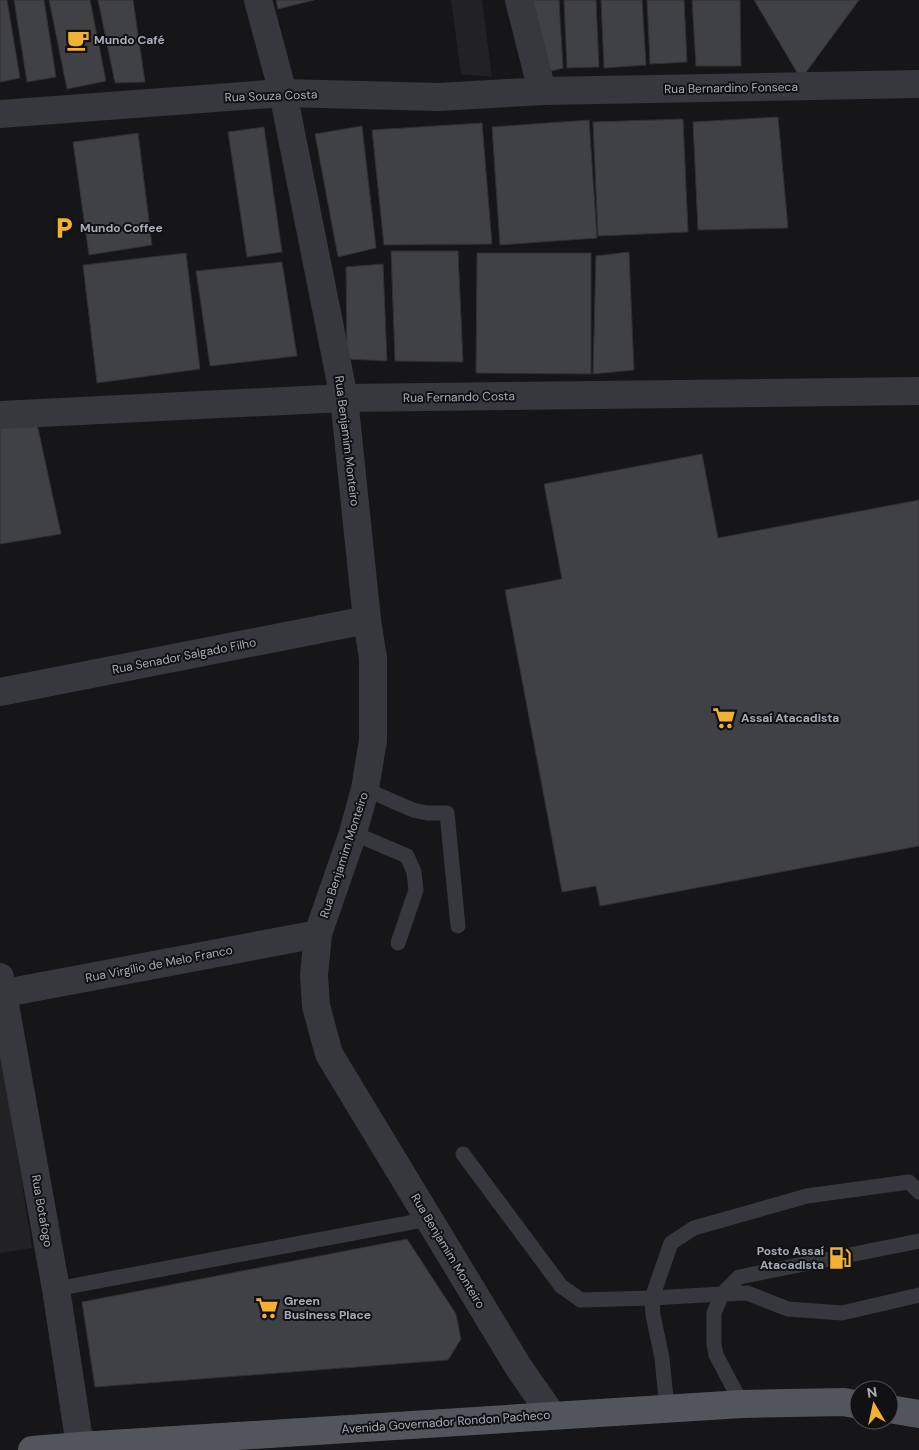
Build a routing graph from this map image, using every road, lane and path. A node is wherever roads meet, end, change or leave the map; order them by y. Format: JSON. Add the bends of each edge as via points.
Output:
{"nodes":[{"id":1,"x":258,"y":0,"type":"edge"},
{"id":2,"x":519,"y":0,"type":"edge"},
{"id":3,"x":919,"y":84,"type":"edge"},
{"id":4,"x":542,"y":91,"type":"junction"},
{"id":5,"x":283,"y":94,"type":"junction"},
{"id":6,"x":0,"y":114,"type":"edge"},
{"id":7,"x":919,"y":391,"type":"edge"},
{"id":8,"x":344,"y":398,"type":"junction"},
{"id":9,"x":0,"y":415,"type":"edge"},
{"id":10,"x":367,"y":620,"type":"junction"},
{"id":11,"x":0,"y":692,"type":"edge"},
{"id":12,"x":365,"y":789,"type":"junction"},
{"id":13,"x":353,"y":833,"type":"junction"},
{"id":14,"x":458,"y":926,"type":"dead end"},
{"id":15,"x":318,"y":934,"type":"junction"},
{"id":16,"x":398,"y":943,"type":"dead end"},
{"id":17,"x":1,"y":988,"type":"edge"},
{"id":18,"x":463,"y":1154,"type":"dead end"},
{"id":19,"x":919,"y":1192,"type":"edge"},
{"id":20,"x":429,"y":1219,"type":"junction"},
{"id":21,"x":919,"y":1241,"type":"edge"},
{"id":22,"x":56,"y":1289,"type":"junction"},
{"id":23,"x":722,"y":1294,"type":"junction"},
{"id":24,"x":919,"y":1295,"type":"edge"},
{"id":25,"x":652,"y":1298,"type":"junction"},
{"id":26,"x":849,"y":1403,"type":"edge"},
{"id":27,"x":742,"y":1404,"type":"junction"},
{"id":28,"x":667,"y":1409,"type":"junction"},
{"id":29,"x":899,"y":1411,"type":"edge"},
{"id":30,"x":919,"y":1414,"type":"edge"},
{"id":31,"x":552,"y":1416,"type":"junction"},
{"id":32,"x":80,"y":1446,"type":"junction"},
{"id":33,"x":32,"y":1450,"type":"edge"}],
"edges":[{"from":1,"to":5,"type":"street","name":"Rua Benjamim Monteiro"},
{"from":2,"to":4,"type":"street"},
{"from":3,"to":4,"type":"street","name":"Rua Bernardino Fonseca"},
{"from":4,"to":5,"type":"street","name":"Rua Souza Costa","via":[[439,96]]},
{"from":5,"to":6,"type":"street","name":"Rua Souza Costa"},
{"from":5,"to":8,"type":"street","name":"Rua Benjamim Monteiro"},
{"from":7,"to":8,"type":"street","name":"Rua Fernando Costa"},
{"from":8,"to":9,"type":"street","name":"Rua Fernando Costa"},
{"from":8,"to":10,"type":"street","name":"Rua Benjamim Monteiro"},
{"from":10,"to":11,"type":"street","name":"Rua Senador Salgado Filho"},
{"from":10,"to":12,"type":"street","name":"Rua Benjamim Monteiro","via":[[374,696],[373,740]]},
{"from":12,"to":13,"type":"street","name":"Rua Benjamim Monteiro"},
{"from":12,"to":14,"type":"lane","via":[[413,810],[447,813]]},
{"from":13,"to":15,"type":"street","name":"Rua Benjamim Monteiro"},
{"from":13,"to":16,"type":"lane","via":[[407,856],[414,872],[416,890]]},
{"from":15,"to":17,"type":"street","name":"Rua Virgílio de Melo Franco"},
{"from":15,"to":20,"type":"street","name":"Rua Benjamim Monteiro","via":[[314,975],[316,1006],[329,1054]]},
{"from":17,"to":22,"type":"street","name":"Rua Botafogo"},
{"from":18,"to":25,"type":"lane","via":[[560,1286],[581,1300]]},
{"from":19,"to":25,"type":"lane","via":[[909,1182],[806,1196],[694,1228],[672,1243]]},
{"from":20,"to":22,"type":"lane"},
{"from":20,"to":31,"type":"street","name":"Rua Benjamim Monteiro","via":[[519,1368]]},
{"from":21,"to":23,"type":"lane","via":[[739,1277]]},
{"from":22,"to":32,"type":"street","name":"Rua Botafogo"},
{"from":23,"to":24,"type":"lane","via":[[747,1293],[788,1309],[842,1314]]},
{"from":23,"to":25,"type":"lane"},
{"from":23,"to":27,"type":"lane","via":[[714,1313],[716,1355]]},
{"from":25,"to":28,"type":"lane"},
{"from":26,"to":27,"type":"main road","name":"Avenida Governador Rondon Pacheco"},
{"from":27,"to":28,"type":"main road","name":"Avenida Governador Rondon Pacheco"},
{"from":28,"to":31,"type":"main road","name":"Avenida Governador Rondon Pacheco"},
{"from":29,"to":30,"type":"main road"},
{"from":31,"to":32,"type":"main road","name":"Avenida Governador Rondon Pacheco"},
{"from":32,"to":33,"type":"main road","name":"Avenida Governador Rondon Pacheco"}]}
